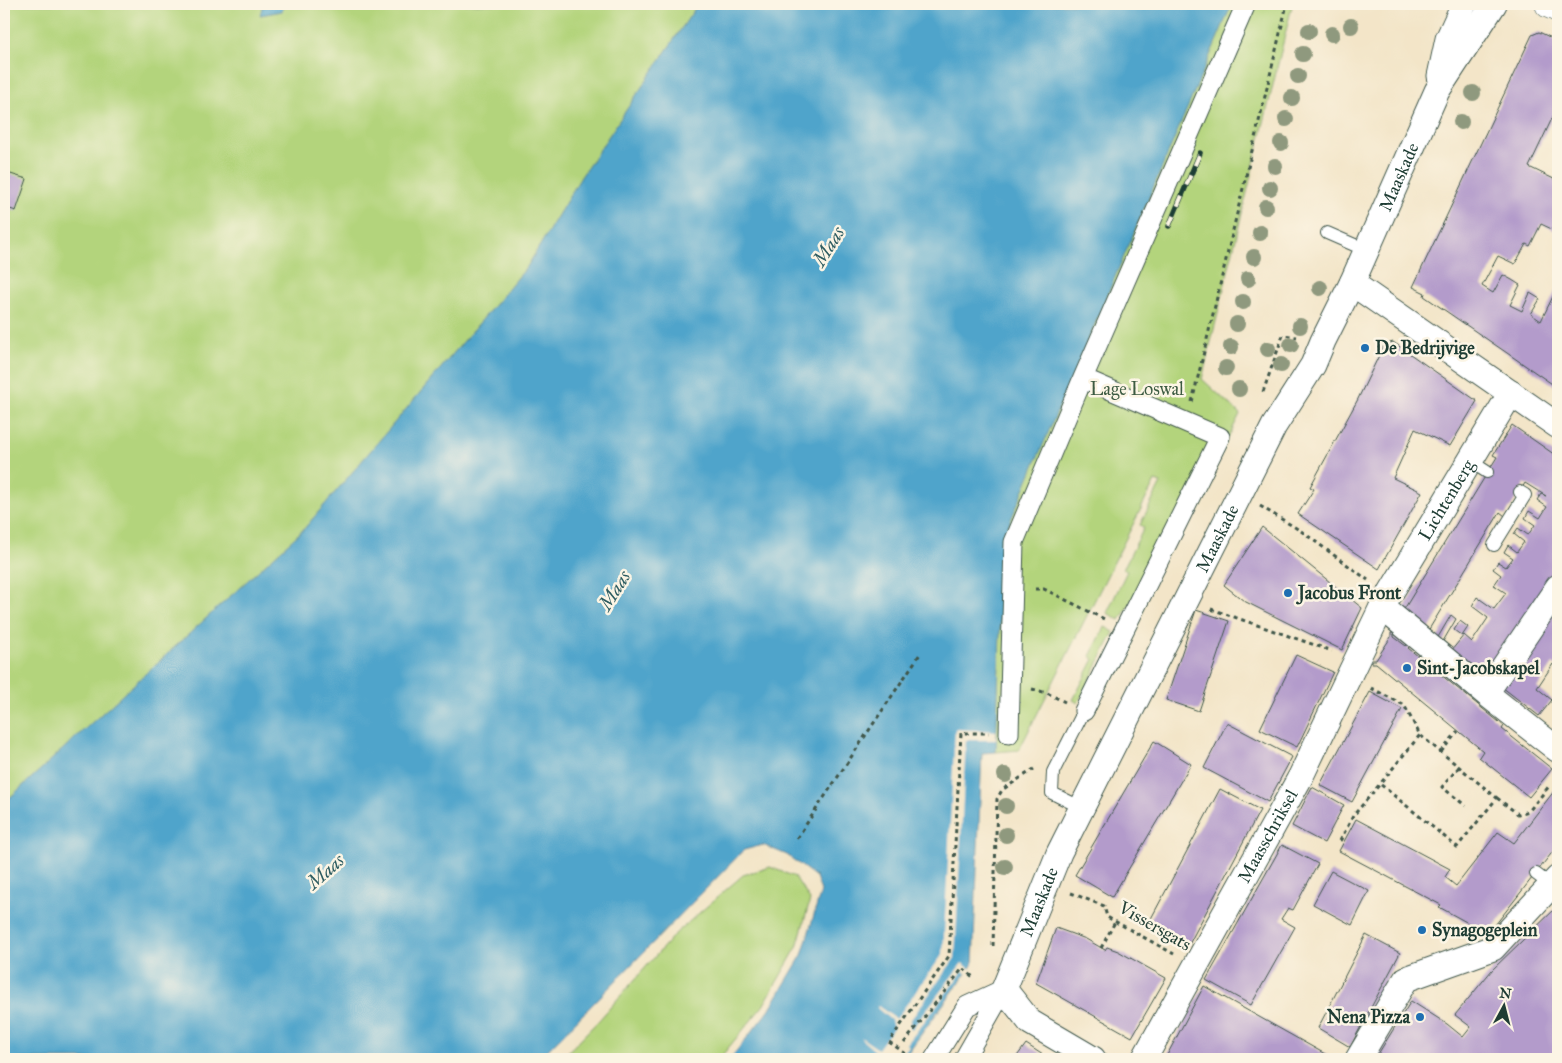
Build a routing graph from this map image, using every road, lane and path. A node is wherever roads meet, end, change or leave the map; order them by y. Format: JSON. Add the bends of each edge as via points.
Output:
{"nodes":[{"id":1,"x":1246,"y":4,"type":"edge"},
{"id":2,"x":1287,"y":4,"type":"edge"},
{"id":3,"x":1464,"y":4,"type":"edge"},
{"id":4,"x":1494,"y":4,"type":"edge"},
{"id":5,"x":1549,"y":4,"type":"edge"},
{"id":6,"x":1558,"y":8,"type":"edge"},
{"id":7,"x":1437,"y":91,"type":"junction"},
{"id":8,"x":1327,"y":233,"type":"dead end"},
{"id":9,"x":1366,"y":250,"type":"junction"},
{"id":10,"x":1352,"y":283,"type":"junction"},
{"id":11,"x":1323,"y":341,"type":"junction"},
{"id":12,"x":1083,"y":378,"type":"junction"},
{"id":13,"x":1511,"y":393,"type":"junction"},
{"id":14,"x":1261,"y":398,"type":"dead end"},
{"id":15,"x":1187,"y":422,"type":"junction"},
{"id":16,"x":1558,"y":426,"type":"edge"},
{"id":17,"x":1520,"y":492,"type":"dead end"},
{"id":18,"x":1241,"y":493,"type":"junction"},
{"id":19,"x":1494,"y":545,"type":"dead end"},
{"id":20,"x":1558,"y":587,"type":"edge"},
{"id":21,"x":1013,"y":589,"type":"junction"},
{"id":22,"x":1385,"y":601,"type":"junction"},
{"id":23,"x":1214,"y":610,"type":"dead end"},
{"id":24,"x":1089,"y":612,"type":"dead end"},
{"id":25,"x":920,"y":654,"type":"dead end"},
{"id":26,"x":1356,"y":661,"type":"junction"},
{"id":27,"x":1375,"y":690,"type":"dead end"},
{"id":28,"x":1486,"y":693,"type":"junction"},
{"id":29,"x":1084,"y":711,"type":"joint"},
{"id":30,"x":1458,"y":731,"type":"dead end"},
{"id":31,"x":1009,"y":734,"type":"joint"},
{"id":32,"x":1420,"y":735,"type":"junction"},
{"id":33,"x":1558,"y":750,"type":"edge"},
{"id":34,"x":1441,"y":752,"type":"junction"},
{"id":35,"x":1459,"y":767,"type":"junction"},
{"id":36,"x":1380,"y":784,"type":"junction"},
{"id":37,"x":1550,"y":785,"type":"dead end"},
{"id":38,"x":1498,"y":798,"type":"junction"},
{"id":39,"x":1466,"y":806,"type":"dead end"},
{"id":40,"x":1082,"y":808,"type":"junction"},
{"id":41,"x":797,"y":838,"type":"dead end"},
{"id":42,"x":1340,"y":841,"type":"dead end"},
{"id":43,"x":1549,"y":879,"type":"edge"},
{"id":44,"x":1087,"y":899,"type":"dead end"},
{"id":45,"x":1115,"y":922,"type":"junction"},
{"id":46,"x":1101,"y":948,"type":"dead end"},
{"id":47,"x":1196,"y":966,"type":"junction"},
{"id":48,"x":975,"y":979,"type":"dead end"},
{"id":49,"x":1004,"y":989,"type":"junction"},
{"id":50,"x":967,"y":1006,"type":"junction"},
{"id":51,"x":943,"y":1016,"type":"dead end"},
{"id":52,"x":904,"y":1042,"type":"dead end"},
{"id":53,"x":913,"y":1058,"type":"edge"},
{"id":54,"x":934,"y":1059,"type":"edge"},
{"id":55,"x":964,"y":1059,"type":"edge"},
{"id":56,"x":1093,"y":1059,"type":"edge"},
{"id":57,"x":1144,"y":1059,"type":"edge"},
{"id":58,"x":1358,"y":1059,"type":"edge"}],
"edges":[{"from":1,"to":12,"type":"street"},
{"from":2,"to":15,"type":"path"},
{"from":3,"to":7,"type":"street","name":"Maaskade","via":[[1448,39]]},
{"from":4,"to":7,"type":"street","name":"Maaskade"},
{"from":5,"to":6,"type":"street"},
{"from":7,"to":9,"type":"street","name":"Maaskade"},
{"from":8,"to":9,"type":"lane"},
{"from":9,"to":10,"type":"street","name":"Maaskade"},
{"from":10,"to":11,"type":"street","name":"Maaskade"},
{"from":10,"to":13,"type":"street"},
{"from":11,"to":14,"type":"path","via":[[1283,335]]},
{"from":11,"to":18,"type":"street","name":"Maaskade","via":[[1313,365],[1274,426]]},
{"from":12,"to":15,"type":"street"},
{"from":12,"to":21,"type":"street","via":[[1014,542]]},
{"from":13,"to":16,"type":"street"},
{"from":13,"to":22,"type":"street","name":"Lichtenberg","via":[[1478,467]]},
{"from":15,"to":29,"type":"street","via":[[1220,437]]},
{"from":17,"to":19,"type":"lane","via":[[1525,495]]},
{"from":18,"to":22,"type":"path","via":[[1324,548]]},
{"from":18,"to":40,"type":"street","name":"Maaskade"},
{"from":20,"to":28,"type":"street"},
{"from":21,"to":24,"type":"path","via":[[1044,590]]},
{"from":21,"to":31,"type":"street"},
{"from":22,"to":26,"type":"street","name":"Maasschriksel"},
{"from":22,"to":28,"type":"street"},
{"from":23,"to":26,"type":"path"},
{"from":25,"to":41,"type":"path"},
{"from":26,"to":47,"type":"street","name":"Maasschriksel","via":[[1301,776]]},
{"from":27,"to":32,"type":"path","via":[[1404,705]]},
{"from":28,"to":33,"type":"street"},
{"from":29,"to":40,"type":"lane","via":[[1053,772],[1052,786],[1052,793]]},
{"from":30,"to":34,"type":"path"},
{"from":31,"to":53,"type":"path","via":[[961,733],[950,956],[889,1042]]},
{"from":32,"to":34,"type":"path"},
{"from":32,"to":36,"type":"path"},
{"from":34,"to":35,"type":"path"},
{"from":35,"to":38,"type":"path"},
{"from":35,"to":39,"type":"path","via":[[1442,788]]},
{"from":36,"to":38,"type":"path","via":[[1457,847]]},
{"from":36,"to":42,"type":"path","via":[[1354,816]]},
{"from":37,"to":38,"type":"path","via":[[1529,811],[1518,814]]},
{"from":40,"to":49,"type":"street","name":"Maaskade","via":[[1059,853]]},
{"from":43,"to":58,"type":"street","via":[[1493,948],[1406,979]]},
{"from":44,"to":45,"type":"path","name":"Vissersgats","via":[[1104,906],[1107,917]]},
{"from":45,"to":46,"type":"path"},
{"from":45,"to":47,"type":"path","name":"Vissersgats"},
{"from":47,"to":57,"type":"street","name":"Maasschriksel"},
{"from":48,"to":52,"type":"path","via":[[963,968]]},
{"from":49,"to":50,"type":"street"},
{"from":49,"to":55,"type":"street"},
{"from":49,"to":56,"type":"street","via":[[1030,1022]]},
{"from":50,"to":51,"type":"street"},
{"from":50,"to":54,"type":"street"}]}
